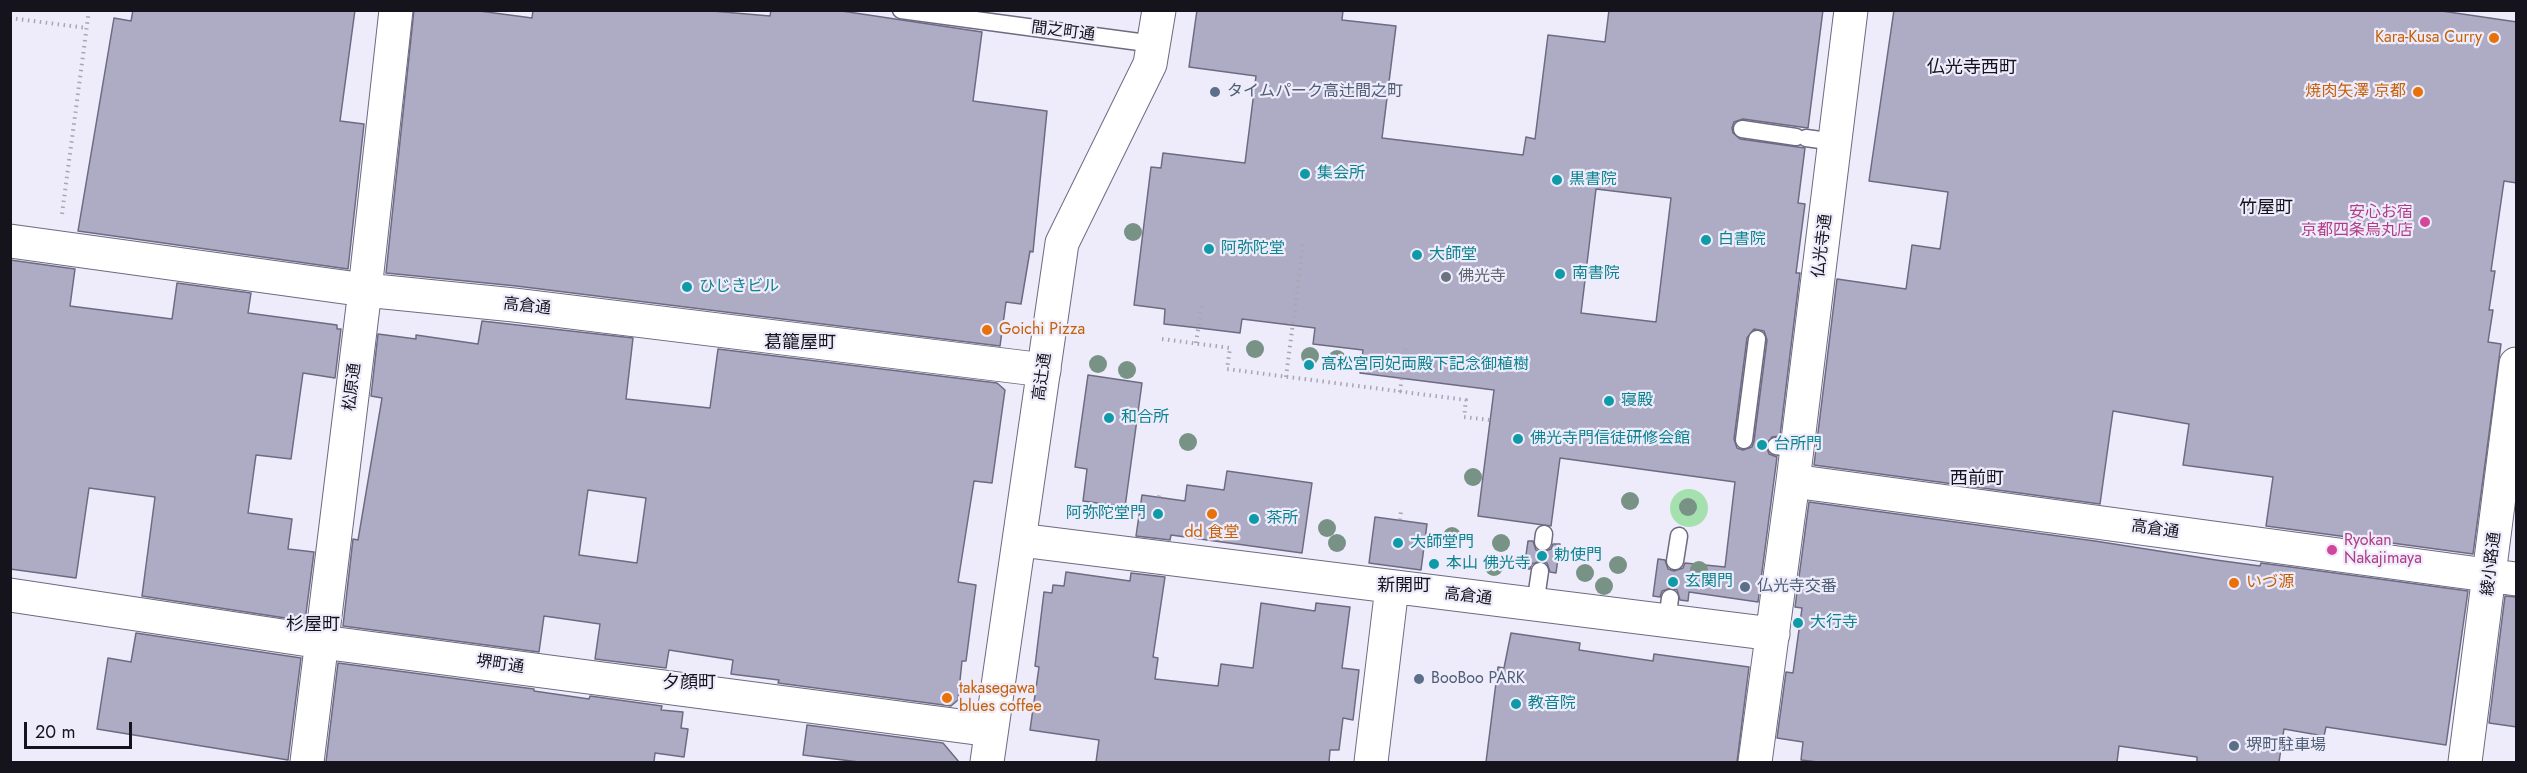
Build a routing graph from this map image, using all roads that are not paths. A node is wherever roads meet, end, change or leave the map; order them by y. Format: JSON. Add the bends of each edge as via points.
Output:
{"nodes":[{"id":1,"x":396,"y":10,"type":"edge"},
{"id":2,"x":901,"y":10,"type":"edge"},
{"id":3,"x":1159,"y":10,"type":"edge"},
{"id":4,"x":1851,"y":10,"type":"edge"},
{"id":5,"x":1154,"y":44,"type":"junction"},
{"id":6,"x":1742,"y":129,"type":"dead end"},
{"id":7,"x":1813,"y":139,"type":"junction"},
{"id":8,"x":10,"y":241,"type":"edge"},
{"id":9,"x":365,"y":290,"type":"junction"},
{"id":10,"x":1757,"y":339,"type":"dead end"},
{"id":11,"x":2517,"y":364,"type":"edge"},
{"id":12,"x":1044,"y":370,"type":"junction"},
{"id":13,"x":1742,"y":439,"type":"dead end"},
{"id":14,"x":1793,"y":481,"type":"junction"},
{"id":15,"x":1679,"y":536,"type":"dead end"},
{"id":16,"x":1020,"y":540,"type":"junction"},
{"id":17,"x":1675,"y":561,"type":"dead end"},
{"id":18,"x":1540,"y":571,"type":"dead end"},
{"id":19,"x":2504,"y":578,"type":"edge"},
{"id":20,"x":1392,"y":587,"type":"junction"},
{"id":21,"x":10,"y":595,"type":"edge"},
{"id":22,"x":1535,"y":605,"type":"junction"},
{"id":23,"x":1773,"y":634,"type":"junction"},
{"id":24,"x":322,"y":642,"type":"junction"},
{"id":25,"x":991,"y":730,"type":"junction"},
{"id":26,"x":307,"y":762,"type":"edge"},
{"id":27,"x":987,"y":762,"type":"edge"},
{"id":28,"x":1371,"y":762,"type":"edge"},
{"id":29,"x":1755,"y":762,"type":"edge"},
{"id":30,"x":2465,"y":762,"type":"edge"}],
"edges":[{"from":1,"to":9,"type":"street","name":"松原通"},
{"from":2,"to":5,"type":"lane","name":"間之町通"},
{"from":3,"to":5,"type":"street","name":"高辻通"},
{"from":4,"to":7,"type":"street","name":"仏光寺通"},
{"from":5,"to":12,"type":"street","name":"高辻通","via":[[1150,64],[1062,243]]},
{"from":6,"to":7,"type":"lane"},
{"from":7,"to":14,"type":"street","name":"仏光寺通","via":[[1786,448]]},
{"from":8,"to":9,"type":"street","name":"高倉通"},
{"from":9,"to":12,"type":"street","name":"高倉通"},
{"from":9,"to":24,"type":"street","name":"松原通"},
{"from":10,"to":13,"type":"lane"},
{"from":11,"to":19,"type":"street","name":"綾小路通"},
{"from":12,"to":16,"type":"street","name":"高辻通"},
{"from":14,"to":19,"type":"street","name":"高倉通"},
{"from":14,"to":23,"type":"street","name":"仏光寺通"},
{"from":15,"to":17,"type":"lane"},
{"from":16,"to":20,"type":"street","name":"高倉通"},
{"from":16,"to":25,"type":"street","name":"高辻通"},
{"from":18,"to":22,"type":"lane"},
{"from":19,"to":30,"type":"street","name":"綾小路通"},
{"from":20,"to":22,"type":"street","name":"高倉通"},
{"from":20,"to":28,"type":"street"},
{"from":21,"to":24,"type":"street","name":"堺町通"},
{"from":22,"to":23,"type":"street","name":"高倉通","via":[[1669,610]]},
{"from":23,"to":29,"type":"street"},
{"from":24,"to":25,"type":"street","name":"堺町通"},
{"from":24,"to":26,"type":"street","name":"松原通"},
{"from":25,"to":27,"type":"street","name":"高辻通"}]}
